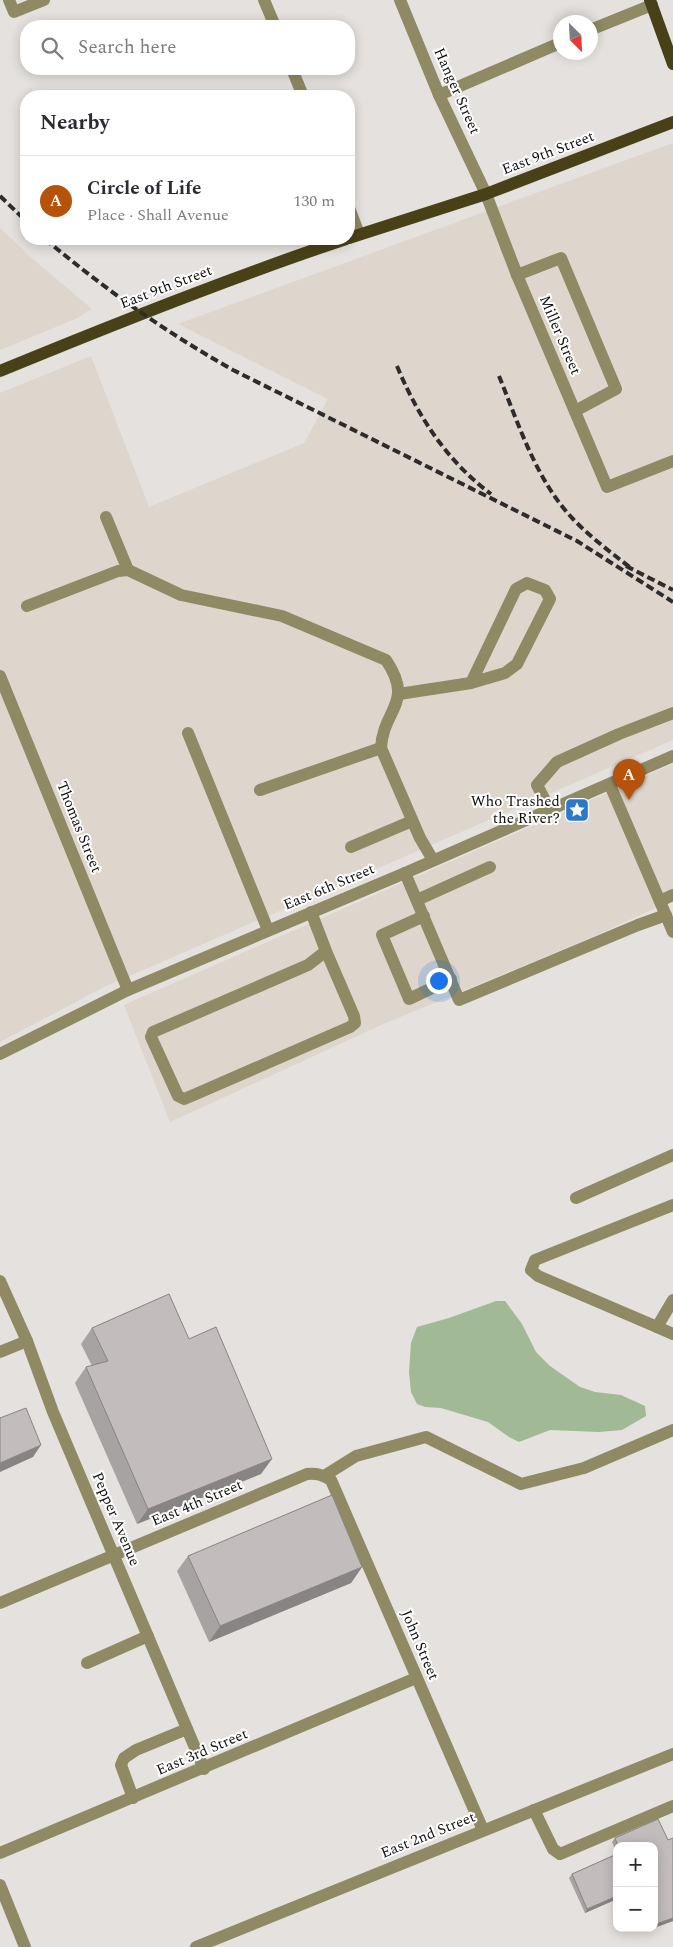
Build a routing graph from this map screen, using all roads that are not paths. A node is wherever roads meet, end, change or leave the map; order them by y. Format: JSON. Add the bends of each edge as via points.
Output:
{"nodes":[{"id":1,"x":9,"y":0,"type":"edge"},
{"id":2,"x":44,"y":0,"type":"edge"},
{"id":3,"x":264,"y":0,"type":"edge"},
{"id":4,"x":400,"y":0,"type":"edge"},
{"id":5,"x":651,"y":2,"type":"edge"},
{"id":6,"x":272,"y":20,"type":"edge"},
{"id":7,"x":598,"y":26,"type":"edge"},
{"id":8,"x":668,"y":34,"type":"edge"},
{"id":9,"x":553,"y":46,"type":"edge"},
{"id":10,"x":673,"y":64,"type":"edge"},
{"id":11,"x":294,"y":75,"type":"edge"},
{"id":12,"x":301,"y":90,"type":"edge"},
{"id":13,"x":439,"y":95,"type":"junction"},
{"id":14,"x":673,"y":122,"type":"edge"},
{"id":15,"x":486,"y":194,"type":"junction"},
{"id":16,"x":355,"y":236,"type":"edge"},
{"id":17,"x":328,"y":245,"type":"edge"},
{"id":18,"x":517,"y":275,"type":"junction"},
{"id":19,"x":0,"y":371,"type":"edge"},
{"id":20,"x":574,"y":411,"type":"junction"},
{"id":21,"x":673,"y":461,"type":"edge"},
{"id":22,"x":106,"y":517,"type":"dead end"},
{"id":23,"x":128,"y":570,"type":"junction"},
{"id":24,"x":27,"y":606,"type":"dead end"},
{"id":25,"x":0,"y":676,"type":"edge"},
{"id":26,"x":472,"y":683,"type":"junction"},
{"id":27,"x":399,"y":694,"type":"junction"},
{"id":28,"x":673,"y":713,"type":"edge"},
{"id":29,"x":188,"y":733,"type":"dead end"},
{"id":30,"x":381,"y":748,"type":"junction"},
{"id":31,"x":673,"y":756,"type":"edge"},
{"id":32,"x":610,"y":785,"type":"junction"},
{"id":33,"x":260,"y":790,"type":"dead end"},
{"id":34,"x":550,"y":810,"type":"junction"},
{"id":35,"x":412,"y":821,"type":"junction"},
{"id":36,"x":351,"y":847,"type":"dead end"},
{"id":37,"x":432,"y":860,"type":"junction"},
{"id":38,"x":490,"y":867,"type":"dead end"},
{"id":39,"x":405,"y":873,"type":"junction"},
{"id":40,"x":673,"y":895,"type":"edge"},
{"id":41,"x":417,"y":900,"type":"junction"},
{"id":42,"x":660,"y":901,"type":"junction"},
{"id":43,"x":311,"y":912,"type":"junction"},
{"id":44,"x":424,"y":916,"type":"junction"},
{"id":45,"x":670,"y":923,"type":"edge"},
{"id":46,"x":268,"y":930,"type":"junction"},
{"id":47,"x":326,"y":951,"type":"junction"},
{"id":48,"x":451,"y":980,"type":"junction"},
{"id":49,"x":128,"y":990,"type":"junction"},
{"id":50,"x":0,"y":1054,"type":"edge"},
{"id":51,"x":673,"y":1155,"type":"edge"},
{"id":52,"x":576,"y":1198,"type":"dead end"},
{"id":53,"x":673,"y":1205,"type":"edge"},
{"id":54,"x":0,"y":1282,"type":"edge"},
{"id":55,"x":673,"y":1300,"type":"edge"},
{"id":56,"x":657,"y":1327,"type":"junction"},
{"id":57,"x":673,"y":1334,"type":"edge"},
{"id":58,"x":27,"y":1341,"type":"junction"},
{"id":59,"x":0,"y":1352,"type":"edge"},
{"id":60,"x":673,"y":1430,"type":"edge"},
{"id":61,"x":324,"y":1476,"type":"junction"},
{"id":62,"x":115,"y":1556,"type":"junction"},
{"id":63,"x":0,"y":1603,"type":"edge"},
{"id":64,"x":148,"y":1636,"type":"junction"},
{"id":65,"x":87,"y":1663,"type":"dead end"},
{"id":66,"x":416,"y":1678,"type":"junction"},
{"id":67,"x":187,"y":1729,"type":"junction"},
{"id":68,"x":673,"y":1754,"type":"edge"},
{"id":69,"x":204,"y":1769,"type":"junction"},
{"id":70,"x":133,"y":1798,"type":"junction"},
{"id":71,"x":673,"y":1806,"type":"edge"},
{"id":72,"x":534,"y":1810,"type":"junction"},
{"id":73,"x":483,"y":1830,"type":"junction"},
{"id":74,"x":0,"y":1853,"type":"edge"},
{"id":75,"x":0,"y":1885,"type":"edge"},
{"id":76,"x":25,"y":1947,"type":"edge"},
{"id":77,"x":196,"y":1947,"type":"edge"}],
"edges":[{"from":1,"to":2,"type":"street","via":[[14,12]]},
{"from":3,"to":6,"type":"street"},
{"from":4,"to":13,"type":"street","name":"Hanger Street"},
{"from":5,"to":7,"type":"street"},
{"from":5,"to":8,"type":"main road"},
{"from":8,"to":10,"type":"main road"},
{"from":9,"to":13,"type":"street"},
{"from":11,"to":12,"type":"street"},
{"from":13,"to":15,"type":"street","name":"Hanger Street"},
{"from":14,"to":15,"type":"main road","name":"East 9th Street"},
{"from":15,"to":16,"type":"main road","name":"East 9th Street"},
{"from":15,"to":18,"type":"street","name":"Miller Street"},
{"from":17,"to":19,"type":"main road","name":"East 9th Street","via":[[109,326]]},
{"from":18,"to":20,"type":"street","name":"Miller Street"},
{"from":18,"to":20,"type":"street","via":[[561,258],[616,389]]},
{"from":20,"to":21,"type":"street","name":"Miller Street","via":[[607,487]]},
{"from":22,"to":23,"type":"street"},
{"from":23,"to":24,"type":"street"},
{"from":23,"to":27,"type":"street","via":[[181,595],[282,616],[386,660],[393,670]]},
{"from":25,"to":49,"type":"street","name":"Thomas Street"},
{"from":26,"to":26,"type":"street","via":[[506,673],[517,664],[550,599],[545,590],[527,583],[516,589]]},
{"from":26,"to":27,"type":"street"},
{"from":27,"to":30,"type":"street","via":[[382,736]]},
{"from":28,"to":34,"type":"street","via":[[557,762],[537,786]]},
{"from":29,"to":46,"type":"street"},
{"from":30,"to":33,"type":"street"},
{"from":30,"to":35,"type":"street"},
{"from":31,"to":32,"type":"street","name":"East 6th Street"},
{"from":32,"to":34,"type":"street","name":"East 6th Street"},
{"from":32,"to":42,"type":"street"},
{"from":34,"to":37,"type":"street","name":"East 6th Street"},
{"from":35,"to":36,"type":"street"},
{"from":35,"to":37,"type":"street"},
{"from":37,"to":39,"type":"street","name":"East 6th Street"},
{"from":38,"to":41,"type":"street"},
{"from":39,"to":41,"type":"street"},
{"from":39,"to":43,"type":"street","name":"East 6th Street"},
{"from":40,"to":42,"type":"street"},
{"from":41,"to":44,"type":"street"},
{"from":42,"to":45,"type":"street"},
{"from":43,"to":46,"type":"street","name":"East 6th Street"},
{"from":43,"to":47,"type":"street"},
{"from":44,"to":48,"type":"street"},
{"from":44,"to":48,"type":"street","via":[[382,935],[409,999]]},
{"from":45,"to":48,"type":"street","via":[[638,925],[459,1000]]},
{"from":46,"to":49,"type":"street","name":"East 6th Street"},
{"from":47,"to":47,"type":"street","via":[[308,965],[153,1032],[152,1037],[178,1096],[184,1099],[355,1023]]},
{"from":49,"to":50,"type":"street","name":"East 6th Street"},
{"from":51,"to":52,"type":"street"},
{"from":53,"to":56,"type":"street","via":[[535,1260],[531,1270],[538,1276]]},
{"from":54,"to":58,"type":"street","name":"Pepper Avenue"},
{"from":55,"to":56,"type":"street"},
{"from":56,"to":57,"type":"street"},
{"from":58,"to":59,"type":"street"},
{"from":58,"to":62,"type":"street","name":"Pepper Avenue","via":[[53,1412]]},
{"from":60,"to":61,"type":"street","via":[[584,1468],[521,1484],[426,1437],[356,1456]]},
{"from":61,"to":62,"type":"street","name":"East 4th Street","via":[[307,1474]]},
{"from":61,"to":66,"type":"street","name":"John Street","via":[[332,1480]]},
{"from":62,"to":63,"type":"street","name":"East 4th Street"},
{"from":62,"to":64,"type":"street","name":"Pepper Avenue"},
{"from":64,"to":65,"type":"street"},
{"from":64,"to":67,"type":"street","name":"Pepper Avenue"},
{"from":66,"to":69,"type":"street","name":"East 3rd Street"},
{"from":66,"to":73,"type":"street","name":"John Street"},
{"from":67,"to":69,"type":"street","name":"Pepper Avenue"},
{"from":67,"to":70,"type":"street","via":[[124,1758],[122,1770]]},
{"from":68,"to":72,"type":"street","name":"East 2nd Street"},
{"from":69,"to":70,"type":"street","name":"East 3rd Street"},
{"from":70,"to":74,"type":"street","name":"East 3rd Street"},
{"from":71,"to":72,"type":"street","via":[[560,1854],[553,1850]]},
{"from":72,"to":73,"type":"street","name":"East 2nd Street"},
{"from":73,"to":77,"type":"street","name":"East 2nd Street"},
{"from":75,"to":76,"type":"street"}]}
